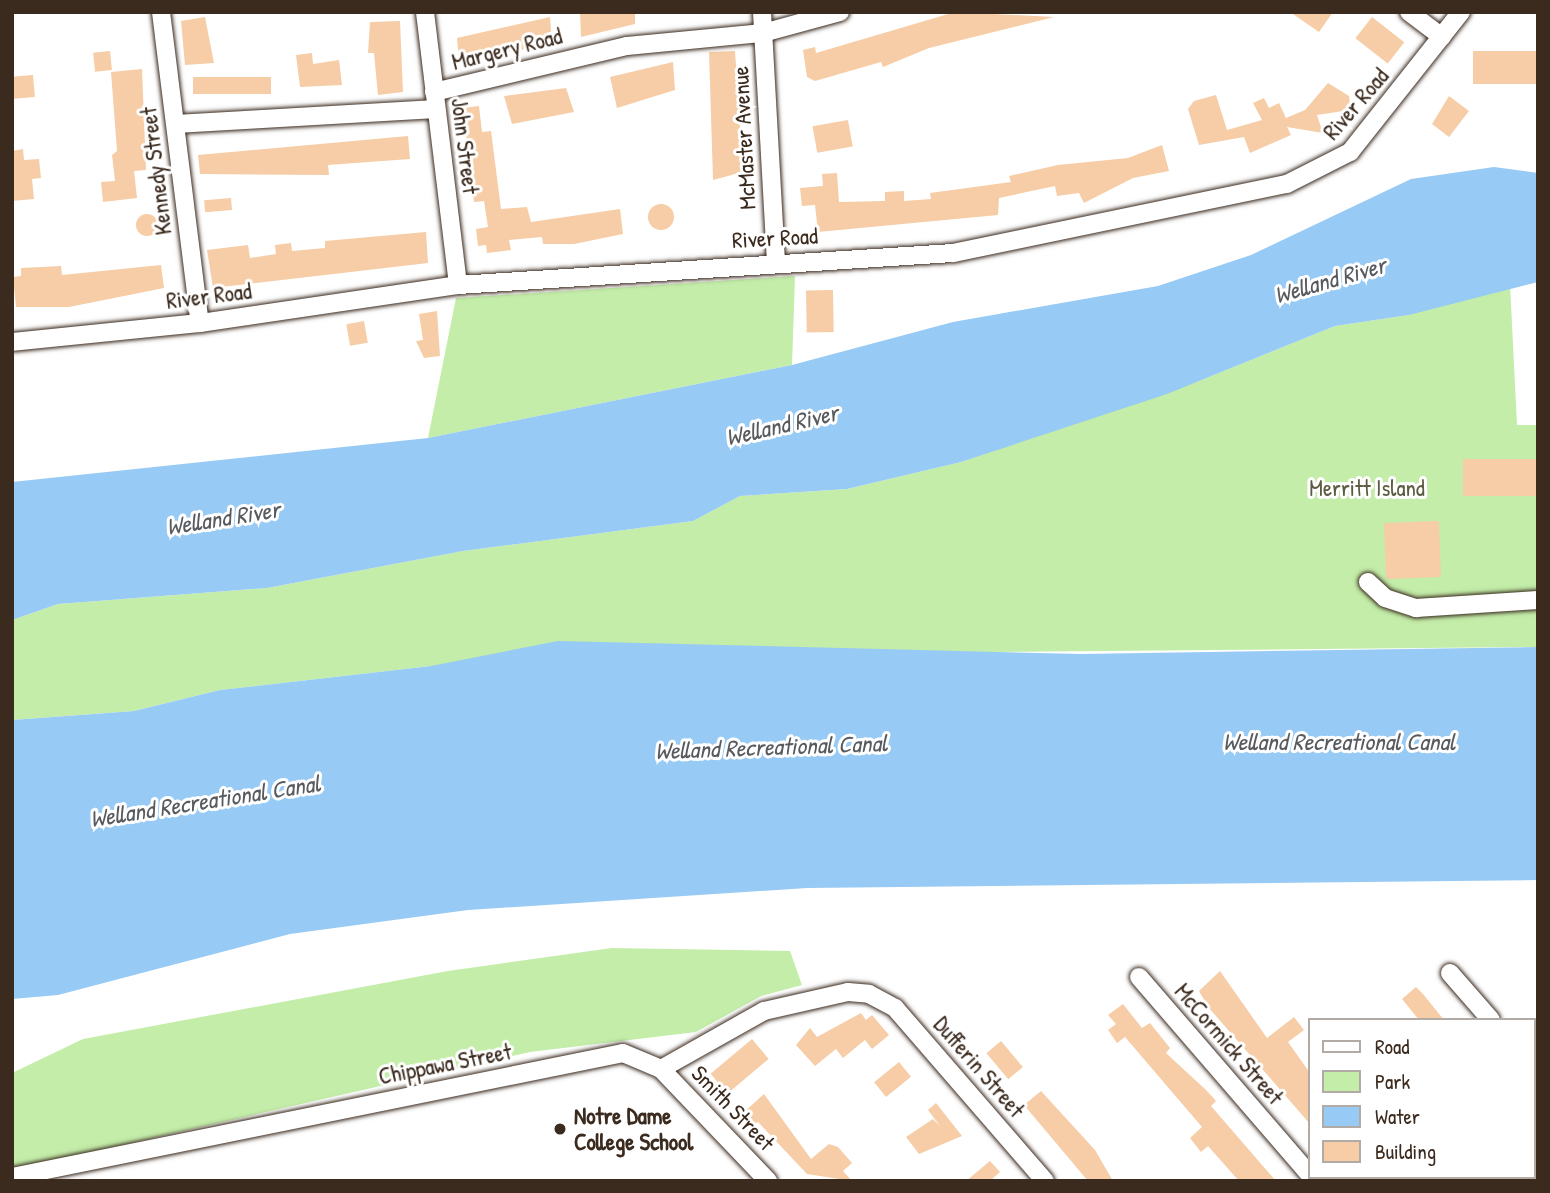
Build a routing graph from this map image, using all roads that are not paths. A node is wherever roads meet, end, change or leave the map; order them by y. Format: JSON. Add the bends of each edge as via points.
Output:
{"nodes":[{"id":1,"x":161,"y":12,"type":"edge"},
{"id":2,"x":425,"y":12,"type":"edge"},
{"id":3,"x":762,"y":12,"type":"edge"},
{"id":4,"x":840,"y":12,"type":"edge"},
{"id":5,"x":1409,"y":12,"type":"edge"},
{"id":6,"x":1461,"y":12,"type":"edge"},
{"id":7,"x":763,"y":33,"type":"junction"},
{"id":8,"x":1442,"y":37,"type":"junction"},
{"id":9,"x":435,"y":100,"type":"junction"},
{"id":10,"x":176,"y":124,"type":"junction"},
{"id":11,"x":776,"y":261,"type":"junction"},
{"id":12,"x":458,"y":285,"type":"junction"},
{"id":13,"x":200,"y":323,"type":"junction"},
{"id":14,"x":12,"y":342,"type":"edge"},
{"id":15,"x":1368,"y":582,"type":"dead end"},
{"id":16,"x":1538,"y":600,"type":"edge"},
{"id":17,"x":1450,"y":973,"type":"dead end"},
{"id":18,"x":1139,"y":977,"type":"dead end"},
{"id":19,"x":1489,"y":1018,"type":"edge"},
{"id":20,"x":661,"y":1069,"type":"junction"},
{"id":21,"x":1308,"y":1173,"type":"edge"},
{"id":22,"x":12,"y":1177,"type":"edge"},
{"id":23,"x":768,"y":1181,"type":"edge"},
{"id":24,"x":1045,"y":1181,"type":"edge"}],
"edges":[{"from":1,"to":10,"type":"street","name":"Kennedy Street"},
{"from":2,"to":9,"type":"street","name":"John Street"},
{"from":3,"to":7,"type":"street","name":"McMaster Avenue"},
{"from":4,"to":7,"type":"street","name":"Margery Road"},
{"from":5,"to":8,"type":"street"},
{"from":6,"to":8,"type":"street","name":"River Road"},
{"from":7,"to":9,"type":"street","name":"Margery Road","via":[[628,46]]},
{"from":7,"to":11,"type":"street","name":"McMaster Avenue"},
{"from":8,"to":11,"type":"street","name":"River Road","via":[[1364,137],[1310,177],[962,251]]},
{"from":9,"to":10,"type":"street","name":"Margery Road"},
{"from":9,"to":12,"type":"street","name":"John Street"},
{"from":10,"to":13,"type":"street","name":"Kennedy Street"},
{"from":11,"to":12,"type":"street","name":"River Road"},
{"from":12,"to":13,"type":"street","name":"River Road"},
{"from":13,"to":14,"type":"street","name":"River Road"},
{"from":15,"to":16,"type":"street","via":[[1385,598],[1416,608]]},
{"from":17,"to":19,"type":"street"},
{"from":18,"to":21,"type":"street","name":"McCormick Street"},
{"from":20,"to":22,"type":"street","name":"Chippawa Street","via":[[623,1053],[582,1059],[559,1070]]},
{"from":20,"to":23,"type":"street","name":"Smith Street"},
{"from":20,"to":24,"type":"street","name":"Dufferin Street","via":[[764,1011],[848,992],[869,993],[895,1008]]}]}
